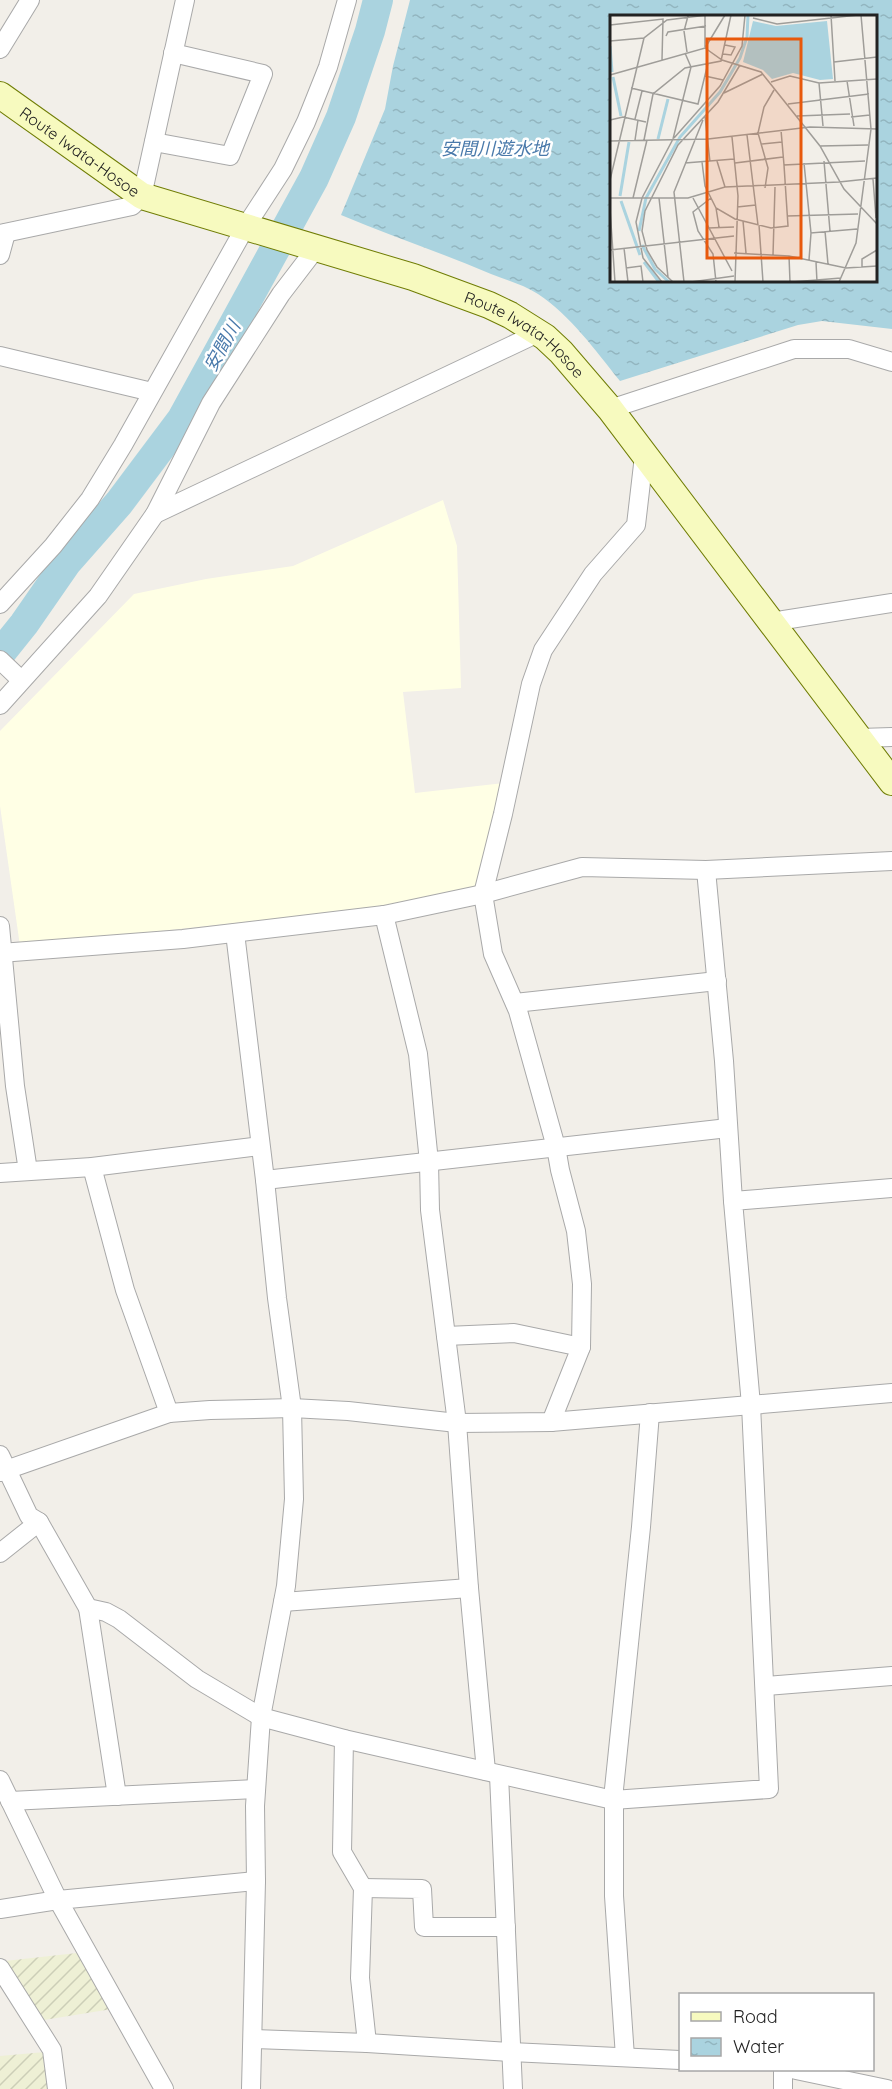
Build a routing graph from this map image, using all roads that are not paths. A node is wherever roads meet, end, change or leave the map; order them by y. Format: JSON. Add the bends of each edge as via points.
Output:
{"nodes":[{"id":1,"x":30,"y":0,"type":"edge"},
{"id":2,"x":185,"y":0,"type":"edge"},
{"id":3,"x":346,"y":0,"type":"edge"},
{"id":4,"x":0,"y":50,"type":"edge"},
{"id":5,"x":173,"y":52,"type":"junction"},
{"id":6,"x":0,"y":95,"type":"edge"},
{"id":7,"x":154,"y":142,"type":"junction"},
{"id":8,"x":142,"y":196,"type":"junction"},
{"id":9,"x":246,"y":226,"type":"junction"},
{"id":10,"x":3,"y":233,"type":"edge"},
{"id":11,"x":316,"y":247,"type":"junction"},
{"id":12,"x":0,"y":255,"type":"edge"},
{"id":13,"x":538,"y":333,"type":"junction"},
{"id":14,"x":0,"y":356,"type":"edge"},
{"id":15,"x":892,"y":362,"type":"edge"},
{"id":16,"x":152,"y":392,"type":"junction"},
{"id":17,"x":610,"y":409,"type":"junction"},
{"id":18,"x":644,"y":456,"type":"junction"},
{"id":19,"x":155,"y":514,"type":"junction"},
{"id":20,"x":892,"y":603,"type":"edge"},
{"id":21,"x":0,"y":604,"type":"edge"},
{"id":22,"x":771,"y":622,"type":"junction"},
{"id":23,"x":0,"y":660,"type":"edge"},
{"id":24,"x":17,"y":677,"type":"junction"},
{"id":25,"x":0,"y":705,"type":"edge"},
{"id":26,"x":892,"y":737,"type":"edge"},
{"id":27,"x":859,"y":738,"type":"junction"},
{"id":28,"x":892,"y":782,"type":"edge"},
{"id":29,"x":892,"y":861,"type":"edge"},
{"id":30,"x":706,"y":870,"type":"junction"},
{"id":31,"x":483,"y":894,"type":"junction"},
{"id":32,"x":384,"y":915,"type":"junction"},
{"id":33,"x":0,"y":926,"type":"edge"},
{"id":34,"x":235,"y":933,"type":"junction"},
{"id":35,"x":2,"y":953,"type":"edge"},
{"id":36,"x":717,"y":981,"type":"junction"},
{"id":37,"x":514,"y":1003,"type":"junction"},
{"id":38,"x":728,"y":1128,"type":"junction"},
{"id":39,"x":260,"y":1146,"type":"junction"},
{"id":40,"x":556,"y":1147,"type":"junction"},
{"id":41,"x":429,"y":1162,"type":"junction"},
{"id":42,"x":92,"y":1167,"type":"junction"},
{"id":43,"x":28,"y":1171,"type":"junction"},
{"id":44,"x":0,"y":1173,"type":"edge"},
{"id":45,"x":265,"y":1180,"type":"junction"},
{"id":46,"x":892,"y":1188,"type":"edge"},
{"id":47,"x":733,"y":1201,"type":"junction"},
{"id":48,"x":446,"y":1336,"type":"junction"},
{"id":49,"x":581,"y":1347,"type":"junction"},
{"id":50,"x":892,"y":1393,"type":"edge"},
{"id":51,"x":751,"y":1405,"type":"junction"},
{"id":52,"x":292,"y":1408,"type":"junction"},
{"id":53,"x":170,"y":1413,"type":"junction"},
{"id":54,"x":650,"y":1413,"type":"junction"},
{"id":55,"x":551,"y":1422,"type":"junction"},
{"id":56,"x":457,"y":1423,"type":"junction"},
{"id":57,"x":2,"y":1466,"type":"edge"},
{"id":58,"x":39,"y":1522,"type":"junction"},
{"id":59,"x":0,"y":1552,"type":"edge"},
{"id":60,"x":468,"y":1588,"type":"junction"},
{"id":61,"x":283,"y":1602,"type":"junction"},
{"id":62,"x":88,"y":1608,"type":"junction"},
{"id":63,"x":892,"y":1676,"type":"edge"},
{"id":64,"x":766,"y":1686,"type":"junction"},
{"id":65,"x":261,"y":1717,"type":"junction"},
{"id":66,"x":344,"y":1738,"type":"junction"},
{"id":67,"x":492,"y":1773,"type":"junction"},
{"id":68,"x":0,"y":1780,"type":"edge"},
{"id":69,"x":256,"y":1790,"type":"junction"},
{"id":70,"x":117,"y":1796,"type":"junction"},
{"id":71,"x":613,"y":1800,"type":"junction"},
{"id":72,"x":10,"y":1801,"type":"junction"},
{"id":73,"x":256,"y":1881,"type":"junction"},
{"id":74,"x":363,"y":1888,"type":"junction"},
{"id":75,"x":58,"y":1900,"type":"junction"},
{"id":76,"x":0,"y":1909,"type":"edge"},
{"id":77,"x":506,"y":1927,"type":"junction"},
{"id":78,"x":0,"y":1968,"type":"edge"},
{"id":79,"x":253,"y":2039,"type":"junction"},
{"id":80,"x":367,"y":2043,"type":"junction"},
{"id":81,"x":511,"y":2052,"type":"junction"},
{"id":82,"x":625,"y":2057,"type":"junction"},
{"id":83,"x":679,"y":2060,"type":"edge"},
{"id":84,"x":783,"y":2071,"type":"edge"},
{"id":85,"x":801,"y":2071,"type":"edge"},
{"id":86,"x":57,"y":2089,"type":"edge"},
{"id":87,"x":164,"y":2089,"type":"edge"},
{"id":88,"x":251,"y":2089,"type":"edge"},
{"id":89,"x":513,"y":2089,"type":"edge"},
{"id":90,"x":783,"y":2089,"type":"edge"},
{"id":91,"x":887,"y":2089,"type":"edge"}],
"edges":[{"from":1,"to":4,"type":"street"},
{"from":2,"to":5,"type":"street"},
{"from":3,"to":9,"type":"street","via":[[328,67],[306,122],[283,168]]},
{"from":5,"to":7,"type":"street"},
{"from":5,"to":7,"type":"street","via":[[263,74],[230,156]]},
{"from":6,"to":8,"type":"main road","name":"Route Iwata-Hosoe"},
{"from":7,"to":8,"type":"street"},
{"from":8,"to":9,"type":"main road","name":"Route Iwata-Hosoe"},
{"from":8,"to":10,"type":"street","via":[[132,206]]},
{"from":9,"to":11,"type":"main road","name":"Route Iwata-Hosoe"},
{"from":9,"to":16,"type":"street"},
{"from":10,"to":12,"type":"street"},
{"from":11,"to":13,"type":"main road","name":"Route Iwata-Hosoe","via":[[489,305]]},
{"from":11,"to":19,"type":"street","via":[[281,294],[212,403]]},
{"from":13,"to":17,"type":"main road","name":"Route Iwata-Hosoe","via":[[561,352]]},
{"from":13,"to":19,"type":"street"},
{"from":14,"to":16,"type":"street"},
{"from":15,"to":17,"type":"street","via":[[849,349],[794,349]]},
{"from":16,"to":21,"type":"street","via":[[90,499]]},
{"from":17,"to":18,"type":"main road","name":"Route Iwata-Hosoe"},
{"from":18,"to":22,"type":"main road","name":"Route Iwata-Hosoe"},
{"from":18,"to":31,"type":"street","via":[[636,525],[593,574],[543,650],[531,684]]},
{"from":19,"to":24,"type":"street","via":[[99,596]]},
{"from":20,"to":22,"type":"street"},
{"from":22,"to":27,"type":"main road","name":"Route Iwata-Hosoe"},
{"from":23,"to":24,"type":"street"},
{"from":24,"to":25,"type":"street"},
{"from":26,"to":27,"type":"street"},
{"from":27,"to":28,"type":"main road","name":"Route Iwata-Hosoe"},
{"from":29,"to":30,"type":"street"},
{"from":30,"to":31,"type":"street","via":[[582,867]]},
{"from":30,"to":36,"type":"street"},
{"from":31,"to":32,"type":"street"},
{"from":31,"to":37,"type":"street","via":[[493,954]]},
{"from":32,"to":34,"type":"street"},
{"from":32,"to":41,"type":"street","via":[[418,1053]]},
{"from":33,"to":35,"type":"street"},
{"from":34,"to":35,"type":"street"},
{"from":34,"to":39,"type":"street"},
{"from":35,"to":43,"type":"street"},
{"from":36,"to":37,"type":"street"},
{"from":36,"to":38,"type":"street"},
{"from":37,"to":40,"type":"street"},
{"from":38,"to":40,"type":"street"},
{"from":38,"to":47,"type":"street"},
{"from":39,"to":42,"type":"street"},
{"from":39,"to":45,"type":"street"},
{"from":40,"to":41,"type":"street"},
{"from":40,"to":49,"type":"street","via":[[577,1241],[582,1284]]},
{"from":41,"to":45,"type":"street"},
{"from":41,"to":48,"type":"street","via":[[430,1210]]},
{"from":42,"to":43,"type":"street"},
{"from":42,"to":53,"type":"street","via":[[125,1290]]},
{"from":43,"to":44,"type":"street"},
{"from":45,"to":52,"type":"street"},
{"from":46,"to":47,"type":"street"},
{"from":47,"to":51,"type":"street"},
{"from":48,"to":49,"type":"street","via":[[514,1333]]},
{"from":48,"to":56,"type":"street"},
{"from":49,"to":55,"type":"street"},
{"from":50,"to":51,"type":"street"},
{"from":51,"to":54,"type":"street"},
{"from":51,"to":64,"type":"street"},
{"from":52,"to":53,"type":"street"},
{"from":52,"to":56,"type":"street"},
{"from":52,"to":61,"type":"street","via":[[294,1499]]},
{"from":53,"to":57,"type":"street"},
{"from":54,"to":55,"type":"street"},
{"from":54,"to":71,"type":"street"},
{"from":55,"to":56,"type":"street"},
{"from":56,"to":60,"type":"street"},
{"from":57,"to":58,"type":"street","via":[[29,1516]]},
{"from":58,"to":59,"type":"street"},
{"from":58,"to":62,"type":"street"},
{"from":60,"to":61,"type":"street"},
{"from":60,"to":67,"type":"street"},
{"from":61,"to":65,"type":"street"},
{"from":62,"to":65,"type":"street","via":[[119,1619],[197,1679]]},
{"from":62,"to":70,"type":"street"},
{"from":63,"to":64,"type":"street"},
{"from":64,"to":71,"type":"street","via":[[770,1789]]},
{"from":65,"to":66,"type":"street"},
{"from":65,"to":69,"type":"street"},
{"from":66,"to":67,"type":"street"},
{"from":66,"to":74,"type":"street","via":[[342,1852]]},
{"from":67,"to":71,"type":"street"},
{"from":67,"to":77,"type":"street"},
{"from":68,"to":72,"type":"street"},
{"from":69,"to":70,"type":"street"},
{"from":69,"to":73,"type":"street"},
{"from":70,"to":72,"type":"street"},
{"from":71,"to":82,"type":"street","via":[[614,1896]]},
{"from":72,"to":75,"type":"street"},
{"from":73,"to":75,"type":"street"},
{"from":73,"to":79,"type":"street"},
{"from":74,"to":77,"type":"street","via":[[422,1889],[424,1927]]},
{"from":74,"to":80,"type":"street","via":[[360,1978]]},
{"from":75,"to":76,"type":"street"},
{"from":75,"to":87,"type":"street"},
{"from":77,"to":81,"type":"street"},
{"from":78,"to":86,"type":"street","via":[[52,2050]]},
{"from":79,"to":80,"type":"street"},
{"from":79,"to":88,"type":"street"},
{"from":80,"to":81,"type":"street"},
{"from":81,"to":82,"type":"street"},
{"from":81,"to":89,"type":"street"},
{"from":82,"to":83,"type":"street"},
{"from":84,"to":90,"type":"street"},
{"from":85,"to":91,"type":"street"}]}
